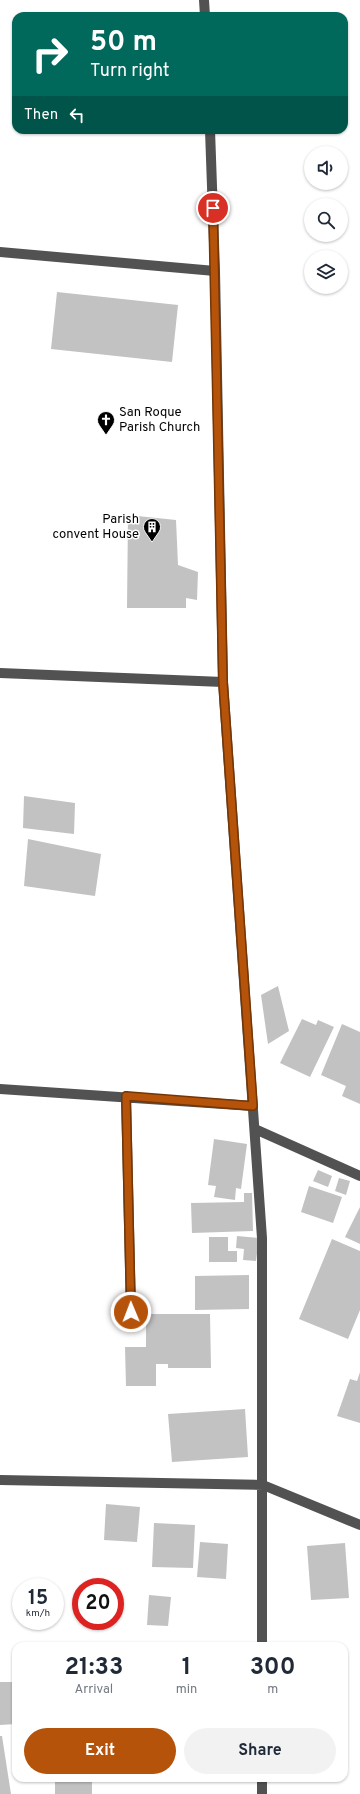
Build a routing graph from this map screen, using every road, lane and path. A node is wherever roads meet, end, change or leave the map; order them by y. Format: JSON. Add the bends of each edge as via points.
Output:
{"nodes":[{"id":1,"x":204,"y":0,"type":"edge"},
{"id":2,"x":205,"y":12,"type":"edge"},
{"id":3,"x":210,"y":134,"type":"edge"},
{"id":4,"x":0,"y":252,"type":"edge"},
{"id":5,"x":216,"y":271,"type":"junction"},
{"id":6,"x":0,"y":673,"type":"edge"},
{"id":7,"x":223,"y":682,"type":"junction"},
{"id":8,"x":0,"y":1089,"type":"edge"},
{"id":9,"x":126,"y":1096,"type":"junction"},
{"id":10,"x":253,"y":1106,"type":"junction"},
{"id":11,"x":255,"y":1129,"type":"junction"},
{"id":12,"x":360,"y":1176,"type":"edge"},
{"id":13,"x":131,"y":1312,"type":"dead end"},
{"id":14,"x":0,"y":1480,"type":"edge"},
{"id":15,"x":263,"y":1485,"type":"junction"},
{"id":16,"x":360,"y":1525,"type":"edge"},
{"id":17,"x":262,"y":1642,"type":"edge"},
{"id":18,"x":262,"y":1782,"type":"edge"},
{"id":19,"x":262,"y":1794,"type":"edge"}],
"edges":[{"from":1,"to":2,"type":"street"},
{"from":3,"to":5,"type":"street"},
{"from":4,"to":5,"type":"street"},
{"from":5,"to":7,"type":"street"},
{"from":6,"to":7,"type":"street"},
{"from":7,"to":10,"type":"street"},
{"from":8,"to":9,"type":"street"},
{"from":9,"to":10,"type":"street"},
{"from":9,"to":13,"type":"street"},
{"from":10,"to":11,"type":"street"},
{"from":11,"to":12,"type":"street"},
{"from":11,"to":15,"type":"street","via":[[262,1238]]},
{"from":14,"to":15,"type":"street"},
{"from":15,"to":16,"type":"street"},
{"from":15,"to":17,"type":"street"},
{"from":18,"to":19,"type":"street"}]}
